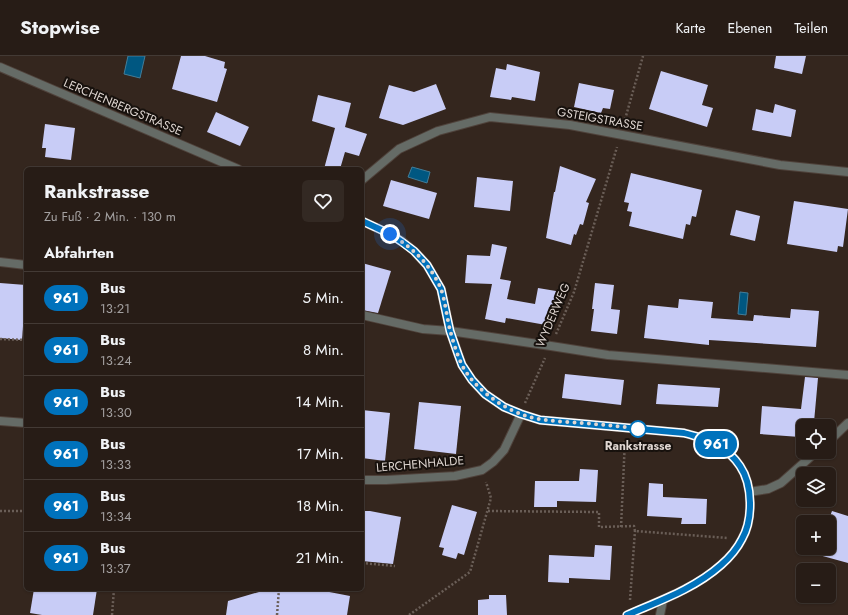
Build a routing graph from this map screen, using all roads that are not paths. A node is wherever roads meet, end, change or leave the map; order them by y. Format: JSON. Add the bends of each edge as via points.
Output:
{"nodes":[{"id":1,"x":0,"y":67,"type":"edge"},
{"id":2,"x":233,"y":167,"type":"edge"},
{"id":3,"x":848,"y":172,"type":"edge"},
{"id":4,"x":364,"y":178,"type":"edge"},
{"id":5,"x":364,"y":222,"type":"edge"},
{"id":6,"x":0,"y":262,"type":"edge"},
{"id":7,"x":24,"y":265,"type":"edge"},
{"id":8,"x":364,"y":315,"type":"edge"},
{"id":9,"x":450,"y":331,"type":"junction"},
{"id":10,"x":848,"y":374,"type":"edge"},
{"id":11,"x":521,"y":414,"type":"junction"},
{"id":12,"x":0,"y":421,"type":"edge"},
{"id":13,"x":24,"y":423,"type":"edge"},
{"id":14,"x":848,"y":423,"type":"edge"},
{"id":15,"x":836,"y":434,"type":"edge"},
{"id":16,"x":808,"y":459,"type":"edge"},
{"id":17,"x":364,"y":480,"type":"edge"},
{"id":18,"x":749,"y":492,"type":"junction"},
{"id":19,"x":663,"y":600,"type":"junction"},
{"id":20,"x":628,"y":614,"type":"edge"},
{"id":21,"x":660,"y":615,"type":"edge"}],
"edges":[{"from":1,"to":2,"type":"street","name":"LERCHENBERGSTRASSE"},
{"from":3,"to":4,"type":"street","name":"GSTEIGSTRASSE","via":[[780,165],[570,125],[490,117],[438,131],[399,149]]},
{"from":5,"to":9,"type":"street","via":[[402,242],[427,265],[441,289]]},
{"from":6,"to":7,"type":"street"},
{"from":8,"to":9,"type":"street","via":[[423,329]]},
{"from":9,"to":10,"type":"street","via":[[608,355]]},
{"from":9,"to":11,"type":"street","via":[[462,365],[472,380],[485,394],[504,407]]},
{"from":11,"to":17,"type":"street","name":"LERCHENHALDE","via":[[504,450],[482,470],[455,476]]},
{"from":11,"to":18,"type":"street","via":[[540,420],[684,433],[714,442],[741,467]]},
{"from":12,"to":13,"type":"street"},
{"from":14,"to":15,"type":"street"},
{"from":16,"to":18,"type":"street","via":[[781,483],[768,489]]},
{"from":18,"to":19,"type":"street","via":[[750,513],[747,528],[732,553],[706,577]]},
{"from":19,"to":20,"type":"street"},
{"from":19,"to":21,"type":"street"}]}
